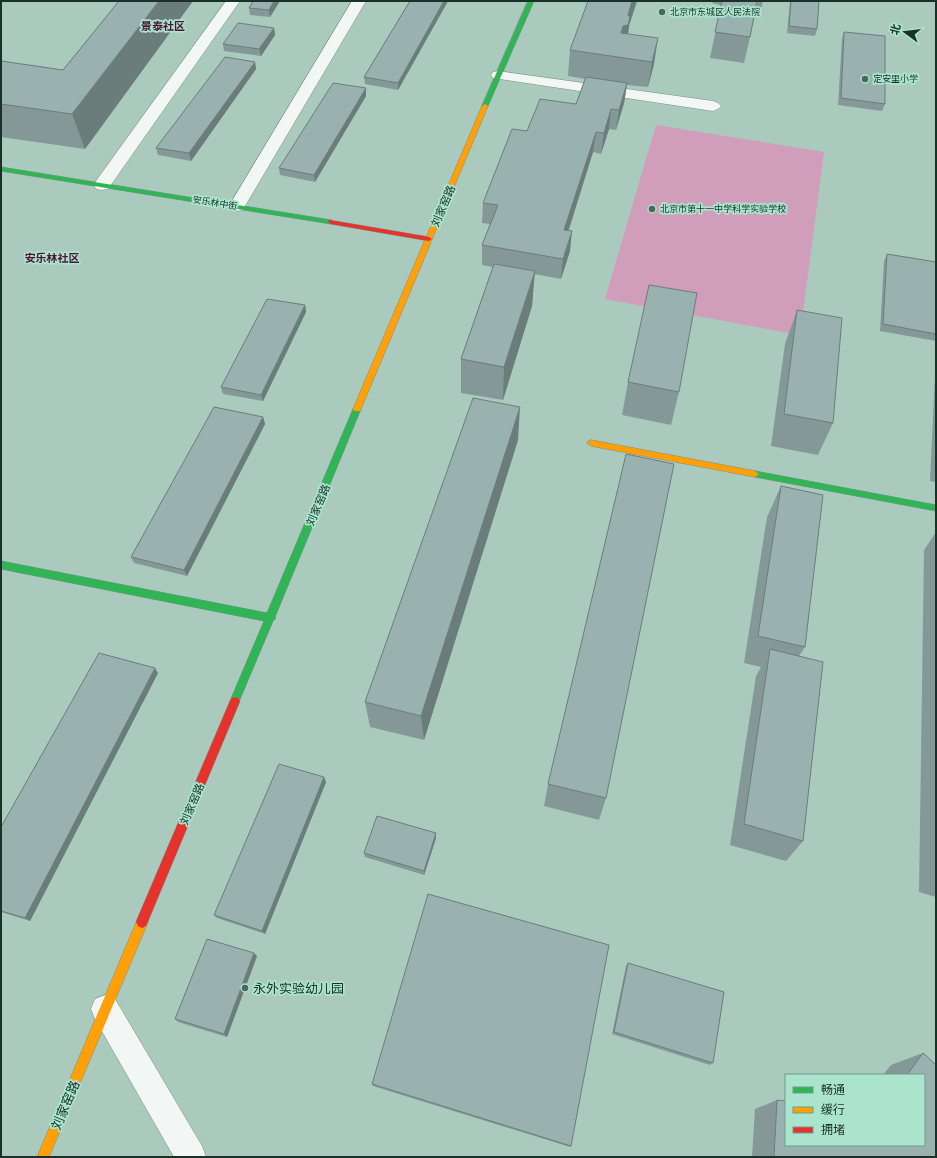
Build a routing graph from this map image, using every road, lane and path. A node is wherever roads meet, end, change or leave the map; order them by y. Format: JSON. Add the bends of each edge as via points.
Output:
{"nodes":[{"id":1,"x":232,"y":1,"type":"edge"},
{"id":2,"x":359,"y":1,"type":"edge"},
{"id":3,"x":531,"y":1,"type":"edge"},
{"id":4,"x":498,"y":75,"type":"junction"},
{"id":5,"x":713,"y":106,"type":"dead end"},
{"id":6,"x":1,"y":169,"type":"edge"},
{"id":7,"x":102,"y":185,"type":"junction"},
{"id":8,"x":237,"y":206,"type":"junction"},
{"id":9,"x":429,"y":240,"type":"junction"},
{"id":10,"x":591,"y":443,"type":"dead end"},
{"id":11,"x":936,"y":508,"type":"edge"},
{"id":12,"x":1,"y":565,"type":"edge"},
{"id":13,"x":271,"y":618,"type":"junction"},
{"id":14,"x":105,"y":1009,"type":"junction"},
{"id":15,"x":43,"y":1157,"type":"edge"},
{"id":16,"x":191,"y":1157,"type":"edge"}],
"edges":[{"from":1,"to":7,"type":"street"},
{"from":2,"to":8,"type":"street"},
{"from":3,"to":4,"type":"street","name":"刘家窑路"},
{"from":4,"to":5,"type":"street"},
{"from":4,"to":9,"type":"street","name":"刘家窑路"},
{"from":6,"to":7,"type":"street","name":"安乐林中街"},
{"from":7,"to":8,"type":"street","name":"安乐林中街"},
{"from":8,"to":9,"type":"street","name":"安乐林中街"},
{"from":9,"to":13,"type":"street","name":"刘家窑路"},
{"from":10,"to":11,"type":"street"},
{"from":12,"to":13,"type":"street"},
{"from":13,"to":14,"type":"street","name":"刘家窑路"},
{"from":14,"to":15,"type":"street","name":"刘家窑路"},
{"from":14,"to":16,"type":"street"}]}
